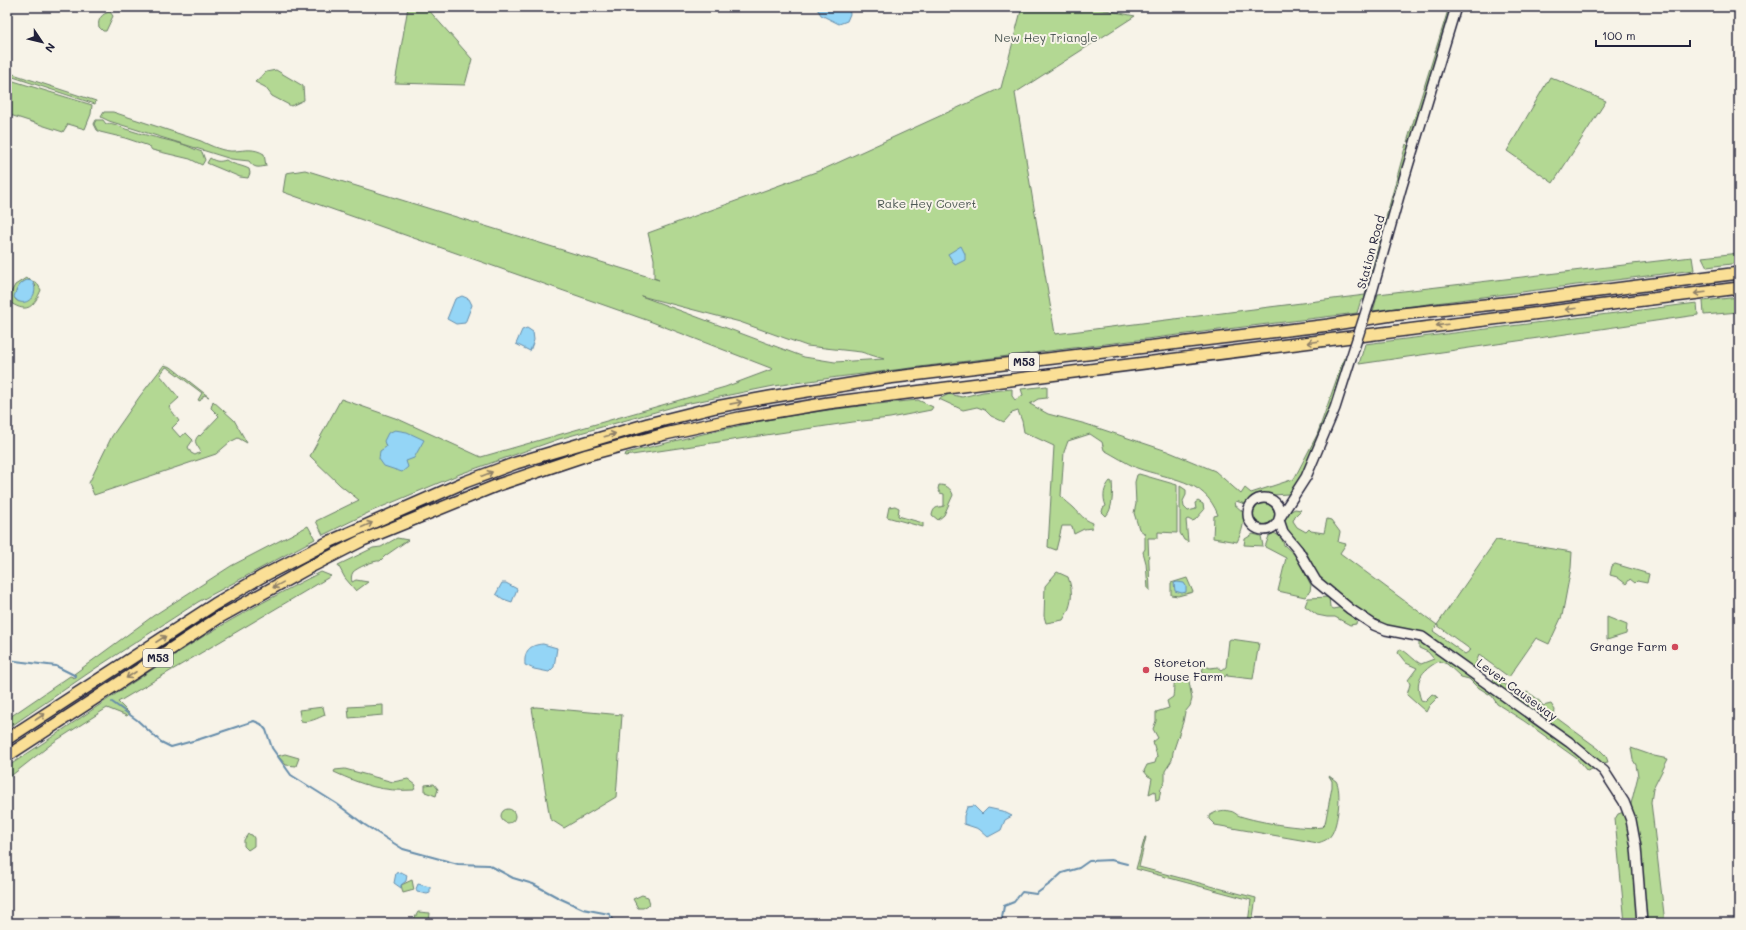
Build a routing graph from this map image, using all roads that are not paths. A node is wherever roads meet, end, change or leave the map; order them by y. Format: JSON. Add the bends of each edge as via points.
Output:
{"nodes":[{"id":1,"x":1456,"y":7,"type":"edge"},
{"id":2,"x":1739,"y":273,"type":"edge"},
{"id":3,"x":1739,"y":288,"type":"edge"},
{"id":4,"x":1293,"y":497,"type":"junction"},
{"id":5,"x":1271,"y":500,"type":"junction"},
{"id":6,"x":1279,"y":520,"type":"junction"},
{"id":7,"x":1266,"y":530,"type":"junction"},
{"id":8,"x":1290,"y":541,"type":"junction"},
{"id":9,"x":7,"y":739,"type":"edge"},
{"id":10,"x":7,"y":756,"type":"edge"},
{"id":11,"x":1642,"y":923,"type":"edge"}],
"edges":[{"from":1,"to":4,"type":"street","name":"Station Road","bridge":true,"via":[[1352,358],[1317,453]]},
{"from":9,"to":2,"type":"highway","number":"M53","one_way":true,"via":[[215,604],[331,541],[465,482],[516,463],[648,424],[724,405],[888,378]]},
{"from":3,"to":10,"type":"highway","number":"M53","one_way":true,"via":[[828,403],[665,434],[579,457],[498,485],[407,521],[312,566],[220,617]]},
{"from":4,"to":5,"type":"street"},
{"from":4,"to":6,"type":"street","name":"Station Road"},
{"from":5,"to":6,"type":"street","via":[[1279,510]]},
{"from":5,"to":7,"type":"street","via":[[1257,500],[1248,511],[1250,524],[1257,529]]},
{"from":6,"to":7,"type":"street"},
{"from":6,"to":8,"type":"street","name":"Lever Causeway","via":[[1283,532]]},
{"from":7,"to":8,"type":"street","name":"Lever Causeway"},
{"from":8,"to":11,"type":"street","name":"Lever Causeway","via":[[1316,581],[1350,609],[1386,630],[1422,637],[1569,742],[1604,771],[1624,802],[1631,820],[1636,847]]}]}
